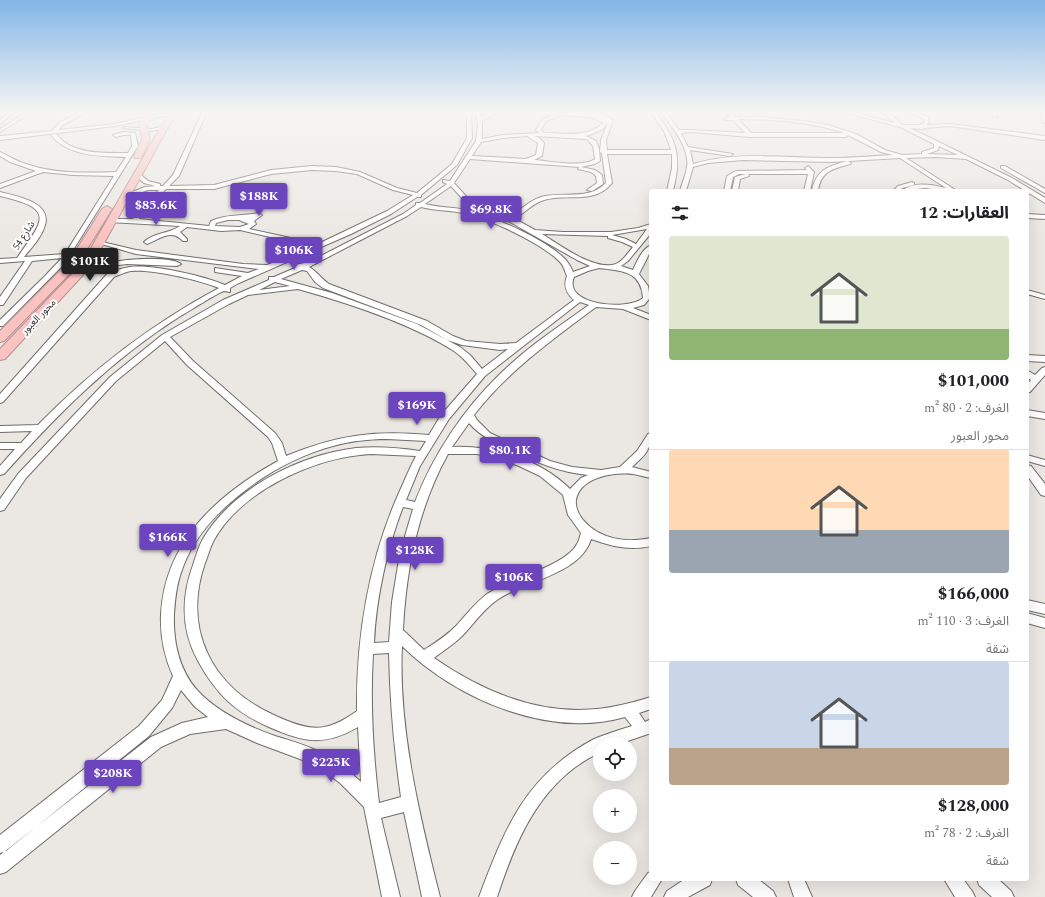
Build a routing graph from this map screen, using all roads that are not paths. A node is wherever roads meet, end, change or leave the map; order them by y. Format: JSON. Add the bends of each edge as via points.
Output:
{"nodes":[{"id":1,"x":94,"y":153,"type":"edge"},
{"id":2,"x":131,"y":153,"type":"joint"},
{"id":3,"x":140,"y":153,"type":"edge"},
{"id":4,"x":151,"y":153,"type":"edge"},
{"id":5,"x":186,"y":153,"type":"edge"},
{"id":6,"x":463,"y":153,"type":"edge"},
{"id":7,"x":472,"y":153,"type":"edge"},
{"id":8,"x":539,"y":153,"type":"edge"},
{"id":9,"x":544,"y":153,"type":"edge"},
{"id":10,"x":597,"y":153,"type":"edge"},
{"id":11,"x":604,"y":153,"type":"edge"},
{"id":12,"x":674,"y":153,"type":"edge"},
{"id":13,"x":687,"y":153,"type":"edge"},
{"id":14,"x":720,"y":153,"type":"edge"},
{"id":15,"x":878,"y":153,"type":"edge"},
{"id":16,"x":889,"y":153,"type":"edge"},
{"id":17,"x":918,"y":153,"type":"edge"},
{"id":18,"x":957,"y":153,"type":"edge"},
{"id":19,"x":0,"y":154,"type":"edge"},
{"id":20,"x":882,"y":155,"type":"junction"},
{"id":21,"x":896,"y":155,"type":"junction"},
{"id":22,"x":469,"y":157,"type":"junction"},
{"id":23,"x":902,"y":158,"type":"junction"},
{"id":24,"x":968,"y":158,"type":"junction"},
{"id":25,"x":859,"y":159,"type":"junction"},
{"id":26,"x":889,"y":159,"type":"junction"},
{"id":27,"x":788,"y":160,"type":"junction"},
{"id":28,"x":0,"y":161,"type":"edge"},
{"id":29,"x":524,"y":162,"type":"junction"},
{"id":30,"x":547,"y":163,"type":"junction"},
{"id":31,"x":465,"y":164,"type":"junction"},
{"id":32,"x":995,"y":164,"type":"dead end"},
{"id":33,"x":690,"y":166,"type":"junction"},
{"id":34,"x":37,"y":170,"type":"junction"},
{"id":35,"x":263,"y":172,"type":"junction"},
{"id":36,"x":117,"y":175,"type":"junction"},
{"id":37,"x":138,"y":175,"type":"junction"},
{"id":38,"x":811,"y":175,"type":"junction"},
{"id":39,"x":929,"y":179,"type":"junction"},
{"id":40,"x":440,"y":180,"type":"junction"},
{"id":41,"x":451,"y":183,"type":"junction"},
{"id":42,"x":0,"y":185,"type":"edge"},
{"id":43,"x":432,"y":186,"type":"junction"},
{"id":44,"x":166,"y":187,"type":"junction"},
{"id":45,"x":670,"y":189,"type":"edge"},
{"id":46,"x":684,"y":189,"type":"edge"},
{"id":47,"x":727,"y":189,"type":"edge"},
{"id":48,"x":735,"y":189,"type":"edge"},
{"id":49,"x":808,"y":189,"type":"edge"},
{"id":50,"x":815,"y":189,"type":"edge"},
{"id":51,"x":899,"y":189,"type":"edge"},
{"id":52,"x":908,"y":189,"type":"edge"},
{"id":53,"x":933,"y":189,"type":"edge"},
{"id":54,"x":942,"y":189,"type":"edge"},
{"id":55,"x":951,"y":189,"type":"edge"},
{"id":56,"x":1026,"y":189,"type":"edge"},
{"id":57,"x":1029,"y":191,"type":"edge"},
{"id":58,"x":1045,"y":191,"type":"edge"},
{"id":59,"x":0,"y":194,"type":"edge"},
{"id":60,"x":588,"y":194,"type":"junction"},
{"id":61,"x":419,"y":196,"type":"junction"},
{"id":62,"x":0,"y":197,"type":"edge"},
{"id":63,"x":124,"y":197,"type":"junction"},
{"id":64,"x":411,"y":200,"type":"junction"},
{"id":65,"x":1045,"y":201,"type":"edge"},
{"id":66,"x":29,"y":202,"type":"junction"},
{"id":67,"x":421,"y":206,"type":"junction"},
{"id":68,"x":1029,"y":213,"type":"edge"},
{"id":69,"x":1045,"y":213,"type":"edge"},
{"id":70,"x":1029,"y":216,"type":"edge"},
{"id":71,"x":1045,"y":217,"type":"edge"},
{"id":72,"x":239,"y":219,"type":"junction"},
{"id":73,"x":510,"y":220,"type":"junction"},
{"id":74,"x":111,"y":221,"type":"junction"},
{"id":75,"x":135,"y":221,"type":"junction"},
{"id":76,"x":250,"y":221,"type":"junction"},
{"id":77,"x":186,"y":225,"type":"junction"},
{"id":78,"x":212,"y":226,"type":"junction"},
{"id":79,"x":649,"y":227,"type":"edge"},
{"id":80,"x":242,"y":229,"type":"junction"},
{"id":81,"x":532,"y":232,"type":"junction"},
{"id":82,"x":649,"y":232,"type":"edge"},
{"id":83,"x":175,"y":233,"type":"junction"},
{"id":84,"x":185,"y":240,"type":"dead end"},
{"id":85,"x":100,"y":242,"type":"junction"},
{"id":86,"x":147,"y":242,"type":"dead end"},
{"id":87,"x":317,"y":246,"type":"junction"},
{"id":88,"x":559,"y":247,"type":"junction"},
{"id":89,"x":637,"y":247,"type":"junction"},
{"id":90,"x":649,"y":250,"type":"edge"},
{"id":91,"x":136,"y":252,"type":"junction"},
{"id":92,"x":67,"y":256,"type":"junction"},
{"id":93,"x":172,"y":256,"type":"junction"},
{"id":94,"x":214,"y":256,"type":"dead end"},
{"id":95,"x":292,"y":257,"type":"junction"},
{"id":96,"x":30,"y":259,"type":"junction"},
{"id":97,"x":19,"y":260,"type":"junction"},
{"id":98,"x":0,"y":261,"type":"edge"},
{"id":99,"x":127,"y":261,"type":"junction"},
{"id":100,"x":164,"y":262,"type":"junction"},
{"id":101,"x":311,"y":263,"type":"junction"},
{"id":102,"x":600,"y":266,"type":"junction"},
{"id":103,"x":616,"y":266,"type":"junction"},
{"id":104,"x":270,"y":267,"type":"junction"},
{"id":105,"x":302,"y":267,"type":"junction"},
{"id":106,"x":232,"y":272,"type":"junction"},
{"id":107,"x":79,"y":273,"type":"junction"},
{"id":108,"x":635,"y":274,"type":"junction"},
{"id":109,"x":250,"y":276,"type":"junction"},
{"id":110,"x":571,"y":276,"type":"junction"},
{"id":111,"x":272,"y":279,"type":"junction"},
{"id":112,"x":41,"y":285,"type":"junction"},
{"id":113,"x":53,"y":285,"type":"junction"},
{"id":114,"x":230,"y":286,"type":"junction"},
{"id":115,"x":1029,"y":287,"type":"edge"},
{"id":116,"x":309,"y":290,"type":"junction"},
{"id":117,"x":1045,"y":291,"type":"edge"},
{"id":118,"x":1029,"y":293,"type":"edge"},
{"id":119,"x":240,"y":294,"type":"junction"},
{"id":120,"x":1045,"y":297,"type":"edge"},
{"id":121,"x":649,"y":299,"type":"edge"},
{"id":122,"x":578,"y":300,"type":"junction"},
{"id":123,"x":0,"y":303,"type":"edge"},
{"id":124,"x":594,"y":305,"type":"junction"},
{"id":125,"x":617,"y":307,"type":"junction"},
{"id":126,"x":649,"y":317,"type":"edge"},
{"id":127,"x":0,"y":324,"type":"edge"},
{"id":128,"x":165,"y":337,"type":"junction"},
{"id":129,"x":0,"y":338,"type":"edge"},
{"id":130,"x":518,"y":345,"type":"junction"},
{"id":131,"x":0,"y":356,"type":"edge"},
{"id":132,"x":1029,"y":358,"type":"edge"},
{"id":133,"x":1045,"y":359,"type":"edge"},
{"id":134,"x":1045,"y":370,"type":"edge"},
{"id":135,"x":482,"y":374,"type":"junction"},
{"id":136,"x":1029,"y":375,"type":"edge"},
{"id":137,"x":1036,"y":380,"type":"junction"},
{"id":138,"x":1029,"y":388,"type":"edge"},
{"id":139,"x":459,"y":399,"type":"junction"},
{"id":140,"x":0,"y":400,"type":"edge"},
{"id":141,"x":477,"y":404,"type":"junction"},
{"id":142,"x":1029,"y":413,"type":"edge"},
{"id":143,"x":469,"y":415,"type":"junction"},
{"id":144,"x":1045,"y":416,"type":"edge"},
{"id":145,"x":41,"y":428,"type":"junction"},
{"id":146,"x":0,"y":429,"type":"edge"},
{"id":147,"x":432,"y":438,"type":"junction"},
{"id":148,"x":649,"y":440,"type":"edge"},
{"id":149,"x":0,"y":446,"type":"edge"},
{"id":150,"x":24,"y":446,"type":"junction"},
{"id":151,"x":445,"y":451,"type":"junction"},
{"id":152,"x":422,"y":454,"type":"junction"},
{"id":153,"x":1029,"y":459,"type":"edge"},
{"id":154,"x":282,"y":462,"type":"junction"},
{"id":155,"x":1045,"y":464,"type":"edge"},
{"id":156,"x":624,"y":469,"type":"junction"},
{"id":157,"x":1029,"y":471,"type":"edge"},
{"id":158,"x":0,"y":472,"type":"edge"},
{"id":159,"x":599,"y":472,"type":"junction"},
{"id":160,"x":649,"y":475,"type":"edge"},
{"id":161,"x":1045,"y":492,"type":"edge"},
{"id":162,"x":399,"y":503,"type":"junction"},
{"id":163,"x":418,"y":506,"type":"junction"},
{"id":164,"x":571,"y":506,"type":"junction"},
{"id":165,"x":0,"y":507,"type":"edge"},
{"id":166,"x":586,"y":532,"type":"junction"},
{"id":167,"x":649,"y":542,"type":"edge"},
{"id":168,"x":1029,"y":606,"type":"edge"},
{"id":169,"x":1045,"y":610,"type":"edge"},
{"id":170,"x":1029,"y":619,"type":"edge"},
{"id":171,"x":1045,"y":623,"type":"edge"},
{"id":172,"x":396,"y":640,"type":"junction"},
{"id":173,"x":367,"y":649,"type":"junction"},
{"id":174,"x":423,"y":658,"type":"junction"},
{"id":175,"x":180,"y":676,"type":"junction"},
{"id":176,"x":649,"y":704,"type":"edge"},
{"id":177,"x":629,"y":711,"type":"junction"},
{"id":178,"x":364,"y":714,"type":"junction"},
{"id":179,"x":227,"y":722,"type":"junction"},
{"id":180,"x":646,"y":728,"type":"edge"},
{"id":181,"x":620,"y":737,"type":"edge"},
{"id":182,"x":593,"y":748,"type":"edge"},
{"id":183,"x":410,"y":803,"type":"junction"},
{"id":184,"x":371,"y":808,"type":"junction"},
{"id":185,"x":0,"y":845,"type":"edge"},
{"id":186,"x":0,"y":866,"type":"edge"},
{"id":187,"x":653,"y":881,"type":"edge"},
{"id":188,"x":700,"y":881,"type":"edge"},
{"id":189,"x":747,"y":881,"type":"edge"},
{"id":190,"x":797,"y":881,"type":"edge"},
{"id":191,"x":954,"y":881,"type":"edge"},
{"id":192,"x":987,"y":881,"type":"edge"},
{"id":193,"x":391,"y":897,"type":"edge"},
{"id":194,"x":431,"y":897,"type":"edge"},
{"id":195,"x":488,"y":897,"type":"edge"},
{"id":196,"x":641,"y":897,"type":"edge"},
{"id":197,"x":673,"y":897,"type":"edge"},
{"id":198,"x":767,"y":897,"type":"edge"},
{"id":199,"x":803,"y":897,"type":"edge"},
{"id":200,"x":966,"y":897,"type":"edge"},
{"id":201,"x":1005,"y":897,"type":"edge"}],
"edges":[{"from":1,"to":2,"type":"street"},
{"from":2,"to":36,"type":"street"},
{"from":3,"to":113,"type":"highway","name":"محور العبور","via":[[78,257]]},
{"from":4,"to":37,"type":"highway","name":"محور العبور"},
{"from":5,"to":44,"type":"street","via":[[176,176]]},
{"from":6,"to":40,"type":"street"},
{"from":7,"to":22,"type":"street"},
{"from":8,"to":29,"type":"street","via":[[534,160]]},
{"from":9,"to":30,"type":"street"},
{"from":10,"to":30,"type":"street","via":[[598,160],[585,165]]},
{"from":11,"to":60,"type":"street","via":[[609,183],[603,190]]},
{"from":12,"to":45,"type":"street","via":[[676,166]]},
{"from":13,"to":33,"type":"street"},
{"from":14,"to":20,"type":"street","via":[[778,156]]},
{"from":15,"to":20,"type":"street"},
{"from":16,"to":21,"type":"street"},
{"from":17,"to":21,"type":"street"},
{"from":18,"to":24,"type":"street"},
{"from":19,"to":34,"type":"street","via":[[13,162]]},
{"from":20,"to":21,"type":"street"},
{"from":20,"to":26,"type":"street"},
{"from":21,"to":23,"type":"street"},
{"from":22,"to":29,"type":"street"},
{"from":22,"to":31,"type":"street"},
{"from":23,"to":24,"type":"street","via":[[941,155]]},
{"from":23,"to":26,"type":"street"},
{"from":23,"to":55,"type":"street"},
{"from":24,"to":56,"type":"street"},
{"from":25,"to":26,"type":"street"},
{"from":25,"to":27,"type":"street"},
{"from":25,"to":50,"type":"street","via":[[823,173],[817,179]]},
{"from":26,"to":39,"type":"street"},
{"from":27,"to":33,"type":"street","via":[[731,158]]},
{"from":27,"to":38,"type":"street","via":[[804,166]]},
{"from":28,"to":34,"type":"street"},
{"from":29,"to":30,"type":"street"},
{"from":31,"to":41,"type":"street"},
{"from":31,"to":60,"type":"street","via":[[501,162],[588,169],[597,173],[601,179],[597,187],[585,192]]},
{"from":32,"to":58,"type":"street"},
{"from":33,"to":46,"type":"street"},
{"from":34,"to":36,"type":"street","via":[[74,176]]},
{"from":34,"to":42,"type":"street"},
{"from":35,"to":43,"type":"street","via":[[296,166],[331,166],[362,171],[403,187]]},
{"from":35,"to":44,"type":"street","via":[[214,187]]},
{"from":35,"to":61,"type":"street","via":[[304,168],[344,170],[362,174]]},
{"from":36,"to":92,"type":"street"},
{"from":37,"to":44,"type":"street","via":[[146,182]]},
{"from":37,"to":63,"type":"highway","name":"محور العبور"},
{"from":38,"to":47,"type":"street","via":[[738,172],[730,176]]},
{"from":38,"to":48,"type":"street","via":[[744,175],[736,180]]},
{"from":38,"to":49,"type":"street"},
{"from":39,"to":51,"type":"street"},
{"from":39,"to":54,"type":"street"},
{"from":40,"to":41,"type":"street"},
{"from":40,"to":43,"type":"street"},
{"from":41,"to":67,"type":"street"},
{"from":41,"to":73,"type":"street","via":[[471,204]]},
{"from":43,"to":61,"type":"street"},
{"from":44,"to":63,"type":"street","via":[[145,189]]},
{"from":44,"to":75,"type":"street","via":[[143,209]]},
{"from":52,"to":53,"type":"street"},
{"from":57,"to":65,"type":"street"},
{"from":59,"to":66,"type":"street","name":"شارع 54"},
{"from":60,"to":73,"type":"street","via":[[540,199]]},
{"from":61,"to":64,"type":"street"},
{"from":62,"to":66,"type":"street","name":"شارع 54"},
{"from":63,"to":74,"type":"highway","name":"محور العبور"},
{"from":64,"to":67,"type":"street"},
{"from":64,"to":87,"type":"street"},
{"from":66,"to":97,"type":"street","name":"شارع 54","via":[[40,211],[43,222]]},
{"from":67,"to":101,"type":"street"},
{"from":67,"to":110,"type":"street","via":[[470,212],[496,222],[553,253],[564,262]]},
{"from":68,"to":69,"type":"street"},
{"from":70,"to":71,"type":"street"},
{"from":72,"to":76,"type":"street"},
{"from":72,"to":76,"type":"street","via":[[259,215]]},
{"from":72,"to":78,"type":"street","via":[[219,219],[213,222]]},
{"from":73,"to":81,"type":"street"},
{"from":74,"to":75,"type":"street"},
{"from":74,"to":85,"type":"highway","name":"محور العبور"},
{"from":75,"to":77,"type":"street"},
{"from":76,"to":80,"type":"street","via":[[253,224]]},
{"from":77,"to":78,"type":"street"},
{"from":77,"to":83,"type":"street"},
{"from":78,"to":80,"type":"street"},
{"from":79,"to":81,"type":"street","via":[[618,233]]},
{"from":80,"to":87,"type":"street"},
{"from":81,"to":88,"type":"street"},
{"from":82,"to":89,"type":"street"},
{"from":83,"to":84,"type":"street","via":[[180,234]]},
{"from":83,"to":86,"type":"street","via":[[161,234]]},
{"from":85,"to":91,"type":"street"},
{"from":85,"to":107,"type":"highway","name":"محور العبور"},
{"from":87,"to":95,"type":"street"},
{"from":88,"to":89,"type":"street","via":[[577,237],[596,236],[624,240]]},
{"from":88,"to":102,"type":"street","via":[[580,260]]},
{"from":89,"to":103,"type":"street","via":[[626,260]]},
{"from":90,"to":108,"type":"street"},
{"from":91,"to":93,"type":"street"},
{"from":91,"to":94,"type":"street","via":[[170,251]]},
{"from":91,"to":99,"type":"street"},
{"from":92,"to":96,"type":"street"},
{"from":92,"to":112,"type":"street"},
{"from":93,"to":100,"type":"street"},
{"from":93,"to":104,"type":"street","via":[[231,265]]},
{"from":95,"to":101,"type":"street","via":[[298,262]]},
{"from":95,"to":104,"type":"street"},
{"from":96,"to":97,"type":"street"},
{"from":96,"to":123,"type":"street"},
{"from":97,"to":98,"type":"street"},
{"from":99,"to":100,"type":"street"},
{"from":99,"to":107,"type":"street","via":[[102,265]]},
{"from":100,"to":106,"type":"street"},
{"from":101,"to":105,"type":"street"},
{"from":102,"to":103,"type":"street"},
{"from":102,"to":110,"type":"street"},
{"from":103,"to":108,"type":"street"},
{"from":104,"to":105,"type":"street"},
{"from":104,"to":109,"type":"street"},
{"from":105,"to":111,"type":"street"},
{"from":105,"to":130,"type":"street","via":[[309,269],[326,286],[424,323],[450,338],[482,346]]},
{"from":106,"to":109,"type":"street"},
{"from":106,"to":114,"type":"street","via":[[235,278]]},
{"from":107,"to":131,"type":"highway","name":"محور العبور"},
{"from":108,"to":121,"type":"street","via":[[646,289]]},
{"from":109,"to":111,"type":"street"},
{"from":109,"to":114,"type":"street"},
{"from":110,"to":122,"type":"street","via":[[569,290]]},
{"from":111,"to":116,"type":"street"},
{"from":111,"to":119,"type":"street"},
{"from":112,"to":113,"type":"highway"},
{"from":112,"to":127,"type":"street"},
{"from":113,"to":129,"type":"highway","name":"محور العبور"},
{"from":114,"to":119,"type":"street","via":[[227,291]]},
{"from":114,"to":140,"type":"street","via":[[145,269],[130,269],[110,275]]},
{"from":114,"to":145,"type":"street","via":[[174,317],[141,339],[93,376]]},
{"from":115,"to":117,"type":"street"},
{"from":116,"to":119,"type":"street","via":[[286,288]]},
{"from":116,"to":135,"type":"street","via":[[378,312],[430,334],[467,357]]},
{"from":118,"to":120,"type":"street"},
{"from":119,"to":128,"type":"street"},
{"from":121,"to":125,"type":"street","via":[[635,306]]},
{"from":122,"to":124,"type":"street"},
{"from":122,"to":130,"type":"street"},
{"from":124,"to":125,"type":"street"},
{"from":124,"to":141,"type":"street","via":[[516,364]]},
{"from":125,"to":126,"type":"street","via":[[637,311]]},
{"from":128,"to":154,"type":"street","via":[[190,363],[272,435],[279,448]]},
{"from":128,"to":165,"type":"street","via":[[113,379],[22,476]]},
{"from":130,"to":135,"type":"street"},
{"from":132,"to":133,"type":"street"},
{"from":134,"to":137,"type":"street"},
{"from":135,"to":139,"type":"street"},
{"from":136,"to":137,"type":"street"},
{"from":137,"to":138,"type":"street"},
{"from":139,"to":141,"type":"street"},
{"from":139,"to":147,"type":"street"},
{"from":141,"to":143,"type":"street"},
{"from":142,"to":144,"type":"street"},
{"from":143,"to":151,"type":"street"},
{"from":143,"to":159,"type":"street","via":[[488,435],[546,463],[572,470]]},
{"from":145,"to":146,"type":"street"},
{"from":145,"to":150,"type":"street"},
{"from":147,"to":152,"type":"street"},
{"from":147,"to":154,"type":"street","via":[[387,435],[362,437],[315,448]]},
{"from":148,"to":156,"type":"street","via":[[641,454]]},
{"from":149,"to":150,"type":"street"},
{"from":150,"to":158,"type":"street"},
{"from":151,"to":163,"type":"street"},
{"from":151,"to":164,"type":"street","via":[[495,453],[528,467],[550,477],[560,485],[568,494]]},
{"from":152,"to":162,"type":"street"},
{"from":152,"to":178,"type":"street","via":[[384,449],[363,450],[320,459],[287,473],[257,491],[230,513],[209,540],[192,586],[190,623],[202,659],[227,693],[241,705],[293,731],[311,736],[330,734],[349,726]]},
{"from":153,"to":155,"type":"street"},
{"from":154,"to":175,"type":"street","via":[[234,492],[208,517],[187,545],[173,576],[166,609],[168,643]]},
{"from":156,"to":159,"type":"street"},
{"from":156,"to":160,"type":"street"},
{"from":157,"to":161,"type":"street"},
{"from":159,"to":164,"type":"street","via":[[575,489]]},
{"from":162,"to":163,"type":"street"},
{"from":162,"to":173,"type":"street","via":[[377,574]]},
{"from":163,"to":172,"type":"street","via":[[403,567]]},
{"from":164,"to":166,"type":"street"},
{"from":166,"to":167,"type":"street","via":[[608,541],[626,544]]},
{"from":166,"to":174,"type":"street","via":[[583,546],[573,556],[553,569],[519,582],[492,597],[459,631]]},
{"from":168,"to":169,"type":"street"},
{"from":170,"to":171,"type":"street"},
{"from":172,"to":173,"type":"street"},
{"from":172,"to":174,"type":"street"},
{"from":172,"to":183,"type":"street","via":[[398,722]]},
{"from":173,"to":178,"type":"street"},
{"from":174,"to":177,"type":"street","via":[[455,680],[492,699],[524,710],[559,717],[595,717]]},
{"from":175,"to":179,"type":"street","via":[[192,694],[210,711]]},
{"from":175,"to":185,"type":"street","via":[[167,704],[144,731]]},
{"from":176,"to":177,"type":"street"},
{"from":177,"to":180,"type":"street"},
{"from":178,"to":184,"type":"street"},
{"from":179,"to":184,"type":"street","via":[[327,763],[351,781]]},
{"from":179,"to":186,"type":"street","via":[[202,723],[176,731],[156,742]]},
{"from":180,"to":181,"type":"street"},
{"from":182,"to":195,"type":"street","via":[[564,767],[532,799],[507,844]]},
{"from":183,"to":184,"type":"street"},
{"from":183,"to":194,"type":"street"},
{"from":184,"to":193,"type":"street"},
{"from":187,"to":196,"type":"street"},
{"from":188,"to":197,"type":"street"},
{"from":189,"to":198,"type":"street"},
{"from":190,"to":199,"type":"street"},
{"from":191,"to":200,"type":"street"},
{"from":192,"to":201,"type":"street"}]}
